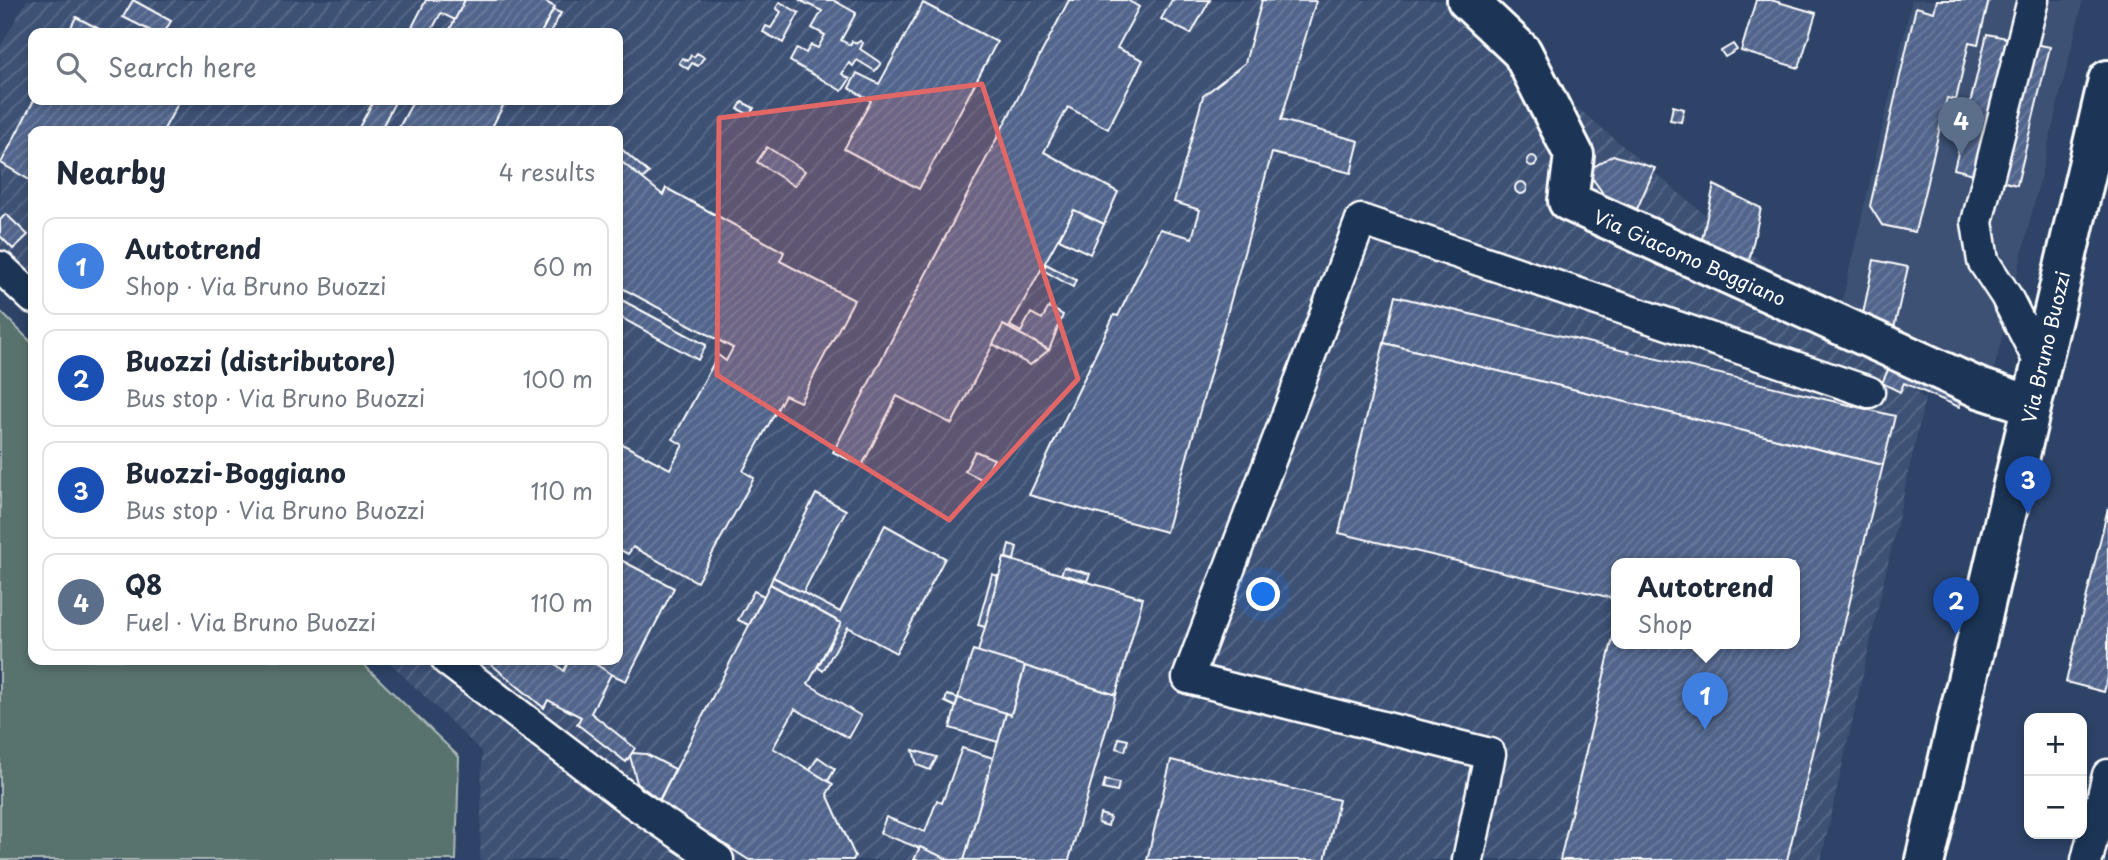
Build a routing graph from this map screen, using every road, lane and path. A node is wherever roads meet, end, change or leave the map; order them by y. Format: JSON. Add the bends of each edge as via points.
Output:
{"nodes":[{"id":1,"x":1466,"y":0,"type":"edge"},
{"id":2,"x":2033,"y":0,"type":"edge"},
{"id":3,"x":2108,"y":80,"type":"edge"},
{"id":4,"x":0,"y":267,"type":"edge"},
{"id":5,"x":28,"y":293,"type":"edge"},
{"id":6,"x":2041,"y":365,"type":"junction"},
{"id":7,"x":1869,"y":392,"type":"dead end"},
{"id":8,"x":2031,"y":405,"type":"junction"},
{"id":9,"x":454,"y":665,"type":"edge"},
{"id":10,"x":2108,"y":775,"type":"edge"},
{"id":11,"x":718,"y":860,"type":"edge"},
{"id":12,"x":1468,"y":860,"type":"edge"},
{"id":13,"x":1925,"y":860,"type":"edge"},
{"id":14,"x":2087,"y":860,"type":"edge"}],
"edges":[{"from":1,"to":8,"type":"main road","name":"Via Giacomo Boggiano","via":[[1522,52],[1534,75],[1574,155],[1568,201],[1979,388]]},
{"from":2,"to":6,"type":"lane","via":[[1977,222],[1983,261]]},
{"from":3,"to":6,"type":"main road","name":"Via Bruno Buozzi"},
{"from":4,"to":5,"type":"lane"},
{"from":6,"to":8,"type":"main road","name":"Via Bruno Buozzi"},
{"from":7,"to":12,"type":"lane","via":[[1361,220],[1188,678],[1490,754]]},
{"from":8,"to":13,"type":"main road","name":"Via Bruno Buozzi"},
{"from":9,"to":11,"type":"lane","via":[[634,803]]},
{"from":10,"to":14,"type":"lane"}]}
